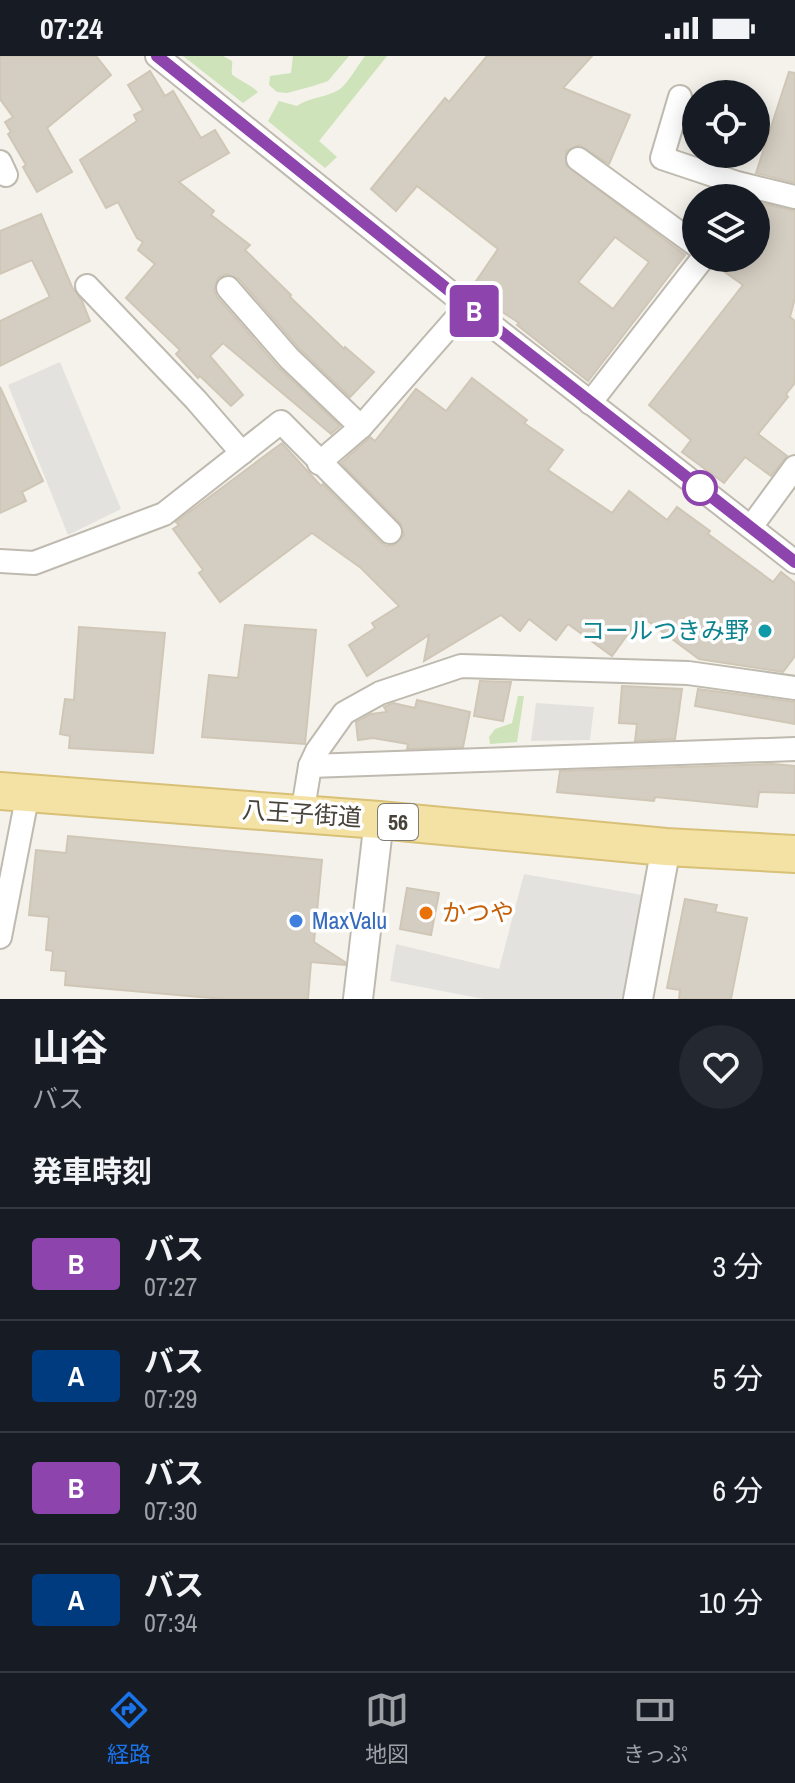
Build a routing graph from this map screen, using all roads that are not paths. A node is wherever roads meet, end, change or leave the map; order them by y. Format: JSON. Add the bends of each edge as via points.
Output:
{"nodes":[{"id":1,"x":157,"y":56,"type":"edge"},
{"id":2,"x":680,"y":97,"type":"dead end"},
{"id":3,"x":578,"y":159,"type":"dead end"},
{"id":4,"x":720,"y":184,"type":"edge"},
{"id":5,"x":770,"y":194,"type":"edge"},
{"id":6,"x":795,"y":197,"type":"edge"},
{"id":7,"x":682,"y":235,"type":"edge"},
{"id":8,"x":692,"y":272,"type":"edge"},
{"id":9,"x":87,"y":286,"type":"dead end"},
{"id":10,"x":228,"y":288,"type":"dead end"},
{"id":11,"x":467,"y":306,"type":"junction"},
{"id":12,"x":590,"y":403,"type":"junction"},
{"id":13,"x":361,"y":427,"type":"junction"},
{"id":14,"x":242,"y":453,"type":"junction"},
{"id":15,"x":319,"y":463,"type":"junction"},
{"id":16,"x":795,"y":467,"type":"edge"},
{"id":17,"x":751,"y":527,"type":"junction"},
{"id":18,"x":390,"y":532,"type":"dead end"},
{"id":19,"x":0,"y":561,"type":"edge"},
{"id":20,"x":795,"y":562,"type":"edge"},
{"id":21,"x":795,"y":688,"type":"edge"},
{"id":22,"x":795,"y":749,"type":"edge"},
{"id":23,"x":310,"y":766,"type":"junction"},
{"id":24,"x":14,"y":792,"type":"edge"},
{"id":25,"x":302,"y":815,"type":"junction"},
{"id":26,"x":379,"y":820,"type":"junction"},
{"id":27,"x":666,"y":847,"type":"junction"},
{"id":28,"x":795,"y":854,"type":"edge"},
{"id":29,"x":0,"y":937,"type":"edge"},
{"id":30,"x":358,"y":999,"type":"edge"},
{"id":31,"x":638,"y":999,"type":"edge"}],
"edges":[{"from":1,"to":11,"type":"street"},
{"from":2,"to":4,"type":"street","via":[[662,158]]},
{"from":3,"to":7,"type":"street"},
{"from":5,"to":6,"type":"street"},
{"from":8,"to":12,"type":"street"},
{"from":9,"to":14,"type":"street"},
{"from":10,"to":13,"type":"street","via":[[289,358]]},
{"from":11,"to":12,"type":"street"},
{"from":11,"to":13,"type":"street"},
{"from":12,"to":17,"type":"street"},
{"from":13,"to":15,"type":"street"},
{"from":14,"to":15,"type":"street","via":[[281,422]]},
{"from":14,"to":19,"type":"street","via":[[164,514],[34,563]]},
{"from":15,"to":18,"type":"street"},
{"from":16,"to":17,"type":"street"},
{"from":17,"to":20,"type":"street"},
{"from":21,"to":23,"type":"street","via":[[688,673],[461,666],[380,693],[344,713]]},
{"from":22,"to":23,"type":"street"},
{"from":23,"to":25,"type":"street"},
{"from":24,"to":25,"type":"main road","name":"八王子街道","number":"56"},
{"from":24,"to":29,"type":"street"},
{"from":25,"to":26,"type":"main road","name":"八王子街道","number":"56"},
{"from":26,"to":27,"type":"main road","name":"八王子街道","number":"56"},
{"from":26,"to":30,"type":"street"},
{"from":27,"to":28,"type":"main road","name":"八王子街道","number":"56"},
{"from":27,"to":31,"type":"street"}]}
